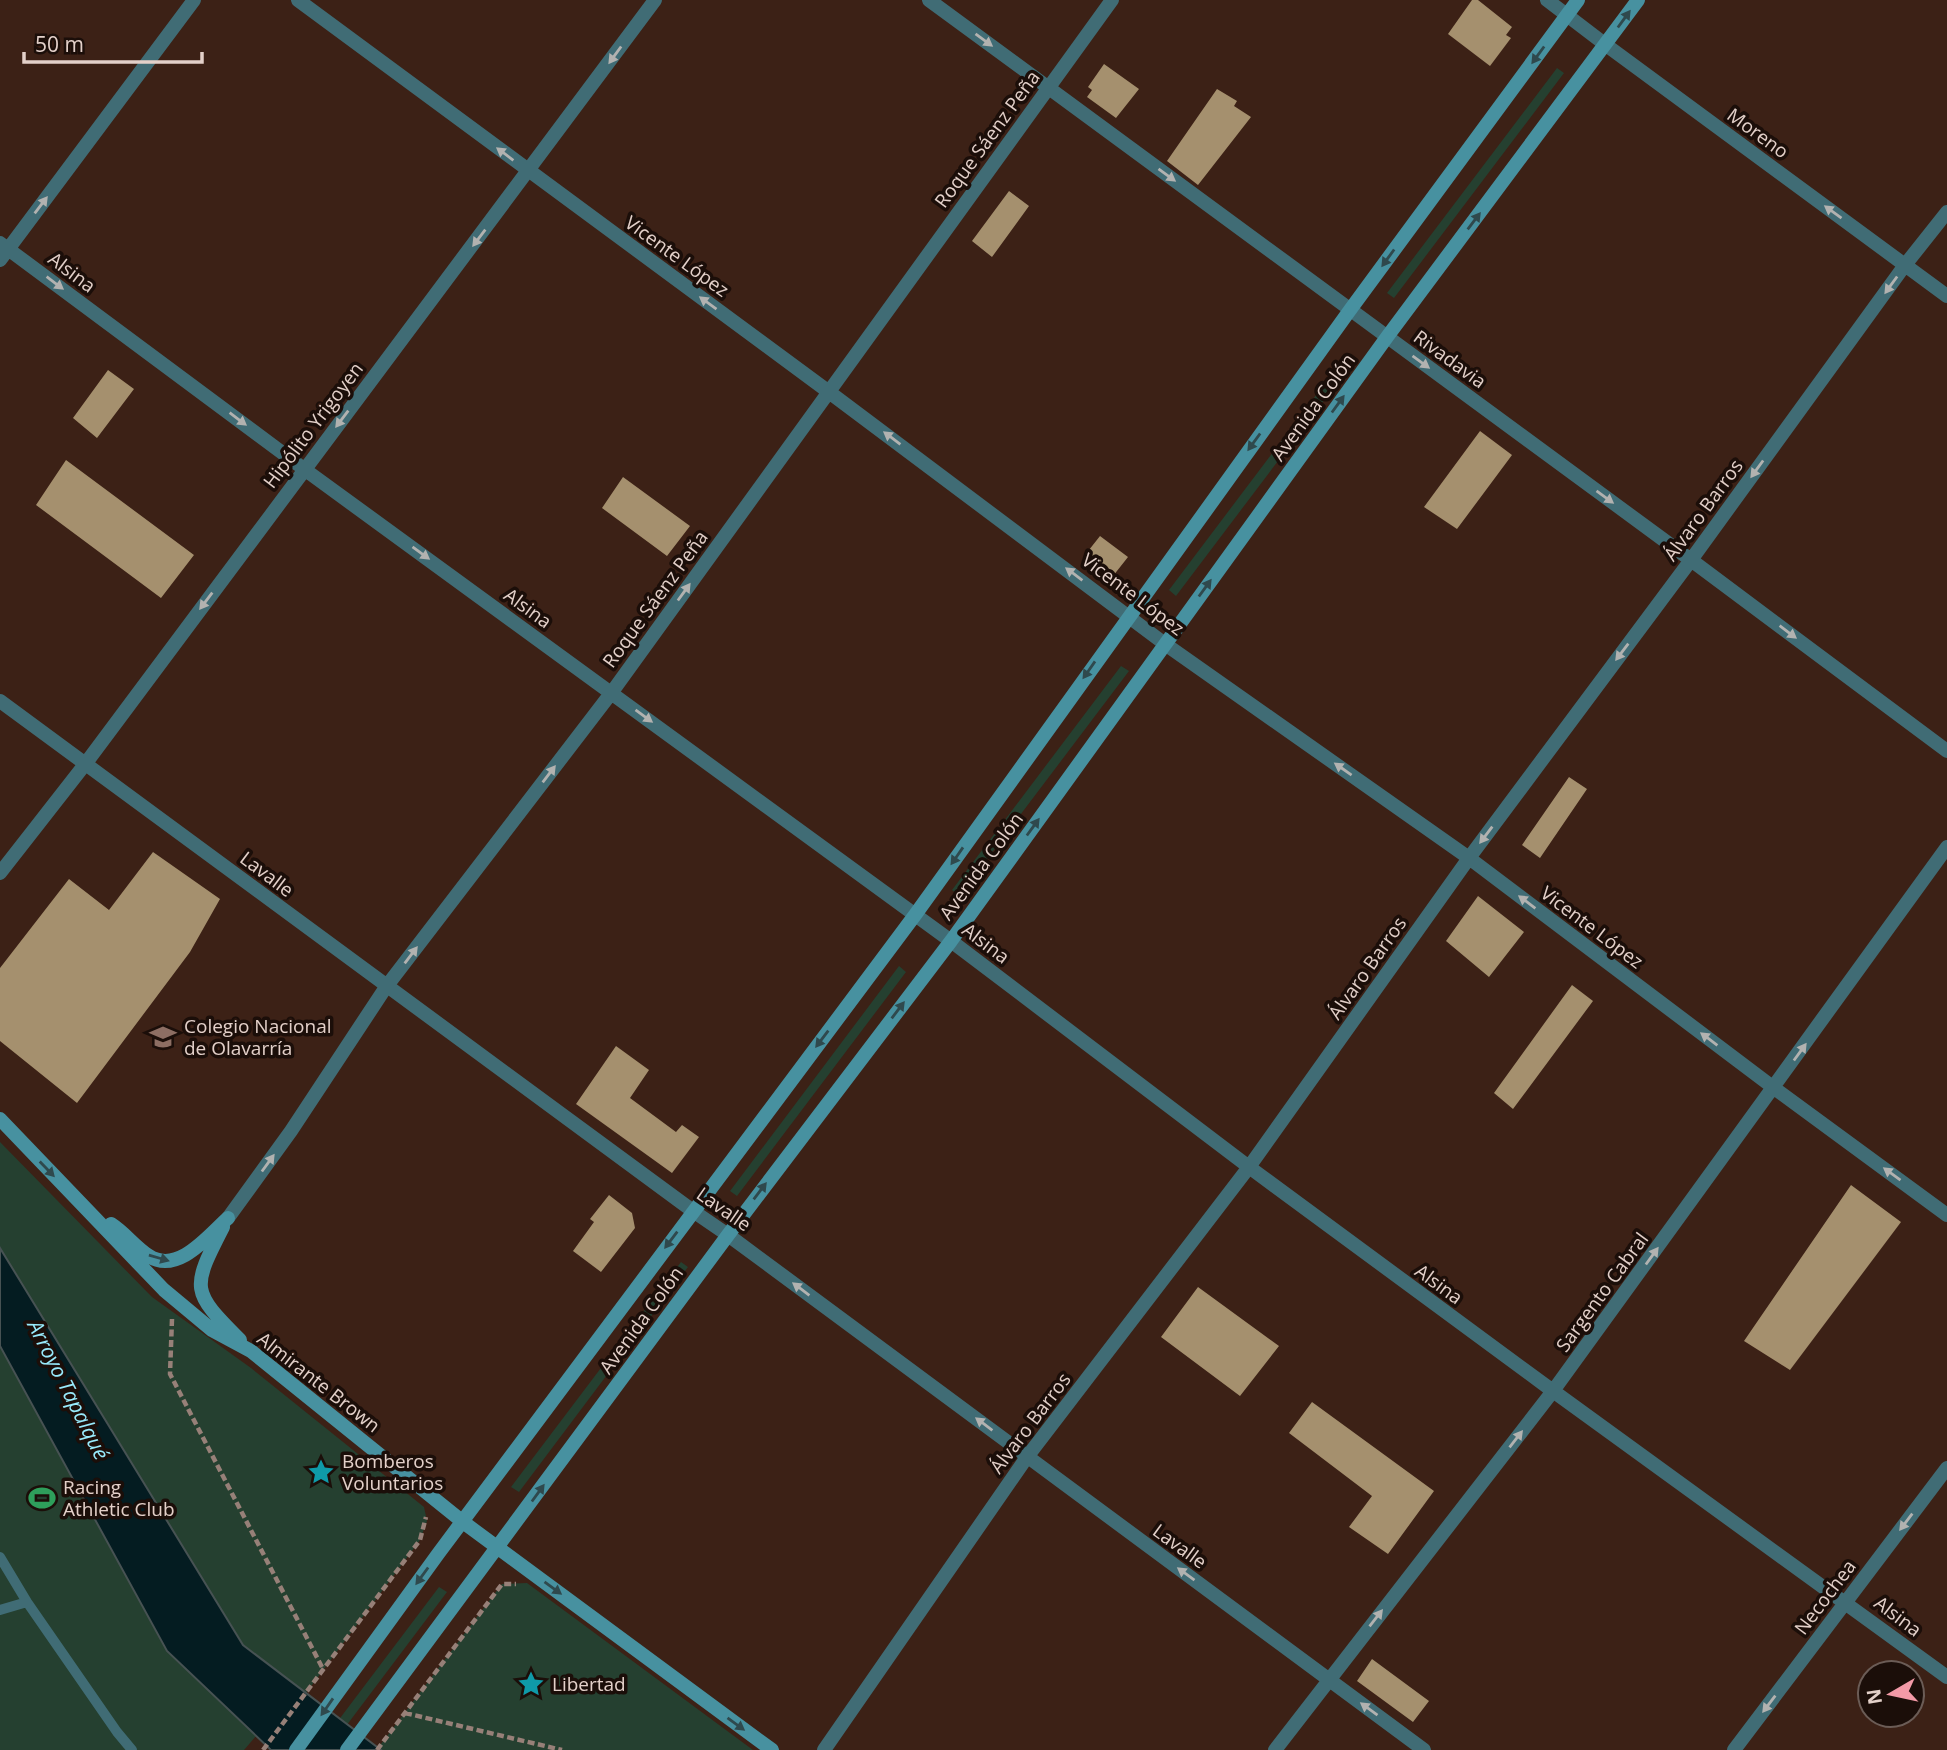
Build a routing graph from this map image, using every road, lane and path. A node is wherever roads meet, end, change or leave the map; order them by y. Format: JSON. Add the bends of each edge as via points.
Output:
{"nodes":[{"id":1,"x":194,"y":0,"type":"edge"},
{"id":2,"x":298,"y":0,"type":"edge"},
{"id":3,"x":655,"y":0,"type":"edge"},
{"id":4,"x":929,"y":0,"type":"edge"},
{"id":5,"x":1112,"y":0,"type":"edge"},
{"id":6,"x":1547,"y":0,"type":"edge"},
{"id":7,"x":1578,"y":0,"type":"edge"},
{"id":8,"x":1638,"y":0,"type":"edge"},
{"id":9,"x":1567,"y":15,"type":"junction"},
{"id":10,"x":1606,"y":46,"type":"junction"},
{"id":11,"x":1048,"y":87,"type":"junction"},
{"id":12,"x":528,"y":172,"type":"junction"},
{"id":13,"x":1947,"y":212,"type":"edge"},
{"id":14,"x":3,"y":251,"type":"edge"},
{"id":15,"x":1905,"y":265,"type":"junction"},
{"id":16,"x":1947,"y":296,"type":"edge"},
{"id":17,"x":1350,"y":310,"type":"junction"},
{"id":18,"x":1387,"y":337,"type":"junction"},
{"id":19,"x":829,"y":392,"type":"junction"},
{"id":20,"x":304,"y":469,"type":"junction"},
{"id":21,"x":1691,"y":560,"type":"junction"},
{"id":22,"x":1129,"y":615,"type":"junction"},
{"id":23,"x":1165,"y":644,"type":"junction"},
{"id":24,"x":612,"y":692,"type":"junction"},
{"id":25,"x":0,"y":701,"type":"edge"},
{"id":26,"x":1947,"y":751,"type":"edge"},
{"id":27,"x":86,"y":763,"type":"junction"},
{"id":28,"x":1947,"y":847,"type":"edge"},
{"id":29,"x":1469,"y":858,"type":"junction"},
{"id":30,"x":0,"y":873,"type":"edge"},
{"id":31,"x":915,"y":915,"type":"junction"},
{"id":32,"x":951,"y":941,"type":"junction"},
{"id":33,"x":386,"y":987,"type":"junction"},
{"id":34,"x":1774,"y":1088,"type":"junction"},
{"id":35,"x":0,"y":1119,"type":"edge"},
{"id":36,"x":1249,"y":1167,"type":"junction"},
{"id":37,"x":84,"y":1206,"type":"junction"},
{"id":38,"x":693,"y":1212,"type":"junction"},
{"id":39,"x":1947,"y":1215,"type":"edge"},
{"id":40,"x":228,"y":1218,"type":"junction"},
{"id":41,"x":728,"y":1235,"type":"junction"},
{"id":42,"x":183,"y":1320,"type":"dead end"},
{"id":43,"x":251,"y":1351,"type":"junction"},
{"id":44,"x":1553,"y":1391,"type":"junction"},
{"id":45,"x":1027,"y":1457,"type":"junction"},
{"id":46,"x":1947,"y":1468,"type":"edge"},
{"id":47,"x":424,"y":1507,"type":"dead end"},
{"id":48,"x":463,"y":1522,"type":"junction"},
{"id":49,"x":498,"y":1548,"type":"junction"},
{"id":50,"x":0,"y":1557,"type":"edge"},
{"id":51,"x":527,"y":1583,"type":"dead end"},
{"id":52,"x":1846,"y":1601,"type":"junction"},
{"id":53,"x":27,"y":1602,"type":"junction"},
{"id":54,"x":0,"y":1610,"type":"edge"},
{"id":55,"x":323,"y":1669,"type":"junction"},
{"id":56,"x":1947,"y":1677,"type":"edge"},
{"id":57,"x":1328,"y":1679,"type":"junction"},
{"id":58,"x":405,"y":1713,"type":"junction"},
{"id":59,"x":132,"y":1750,"type":"edge"},
{"id":60,"x":263,"y":1750,"type":"edge"},
{"id":61,"x":296,"y":1750,"type":"edge"},
{"id":62,"x":347,"y":1750,"type":"edge"},
{"id":63,"x":377,"y":1750,"type":"edge"},
{"id":64,"x":562,"y":1750,"type":"edge"},
{"id":65,"x":772,"y":1750,"type":"edge"},
{"id":66,"x":824,"y":1750,"type":"edge"},
{"id":67,"x":1275,"y":1750,"type":"edge"},
{"id":68,"x":1424,"y":1750,"type":"edge"},
{"id":69,"x":1734,"y":1750,"type":"edge"}],
"edges":[{"from":14,"to":1,"type":"street","one_way":true},
{"from":12,"to":2,"type":"street","name":"Vicente López","one_way":true},
{"from":3,"to":12,"type":"street","name":"Hipólito Yrigoyen","one_way":true},
{"from":4,"to":11,"type":"street","name":"Rivadavia","one_way":true},
{"from":5,"to":11,"type":"street","name":"Roque Sáenz Peña"},
{"from":6,"to":9,"type":"street","name":"Moreno"},
{"from":7,"to":9,"type":"main road","name":"Avenida Colón"},
{"from":10,"to":8,"type":"main road","name":"Avenida Colón","one_way":true},
{"from":9,"to":10,"type":"street","name":"Moreno"},
{"from":9,"to":17,"type":"main road","name":"Avenida Colón","one_way":true},
{"from":15,"to":10,"type":"street","name":"Moreno","one_way":true},
{"from":18,"to":10,"type":"main road","name":"Avenida Colón","one_way":true},
{"from":11,"to":17,"type":"street","name":"Rivadavia","one_way":true},
{"from":11,"to":19,"type":"street","name":"Roque Sáenz Peña"},
{"from":19,"to":12,"type":"street","name":"Vicente López","one_way":true},
{"from":12,"to":20,"type":"street","name":"Hipólito Yrigoyen","one_way":true},
{"from":13,"to":15,"type":"street","name":"Álvaro Barros"},
{"from":14,"to":20,"type":"street","name":"Alsina","one_way":true},
{"from":15,"to":16,"type":"street","name":"Moreno"},
{"from":15,"to":21,"type":"street","name":"Álvaro Barros","one_way":true},
{"from":17,"to":18,"type":"street","name":"Rivadavia"},
{"from":17,"to":22,"type":"main road","name":"Avenida Colón","one_way":true},
{"from":18,"to":21,"type":"street","name":"Rivadavia","one_way":true},
{"from":23,"to":18,"type":"main road","name":"Avenida Colón","one_way":true},
{"from":22,"to":19,"type":"street","name":"Vicente López","one_way":true},
{"from":24,"to":19,"type":"street","name":"Roque Sáenz Peña","one_way":true},
{"from":20,"to":24,"type":"street","name":"Alsina","one_way":true},
{"from":20,"to":27,"type":"street","name":"Hipólito Yrigoyen","one_way":true},
{"from":21,"to":26,"type":"street","name":"Rivadavia","one_way":true},
{"from":21,"to":29,"type":"street","name":"Álvaro Barros","one_way":true},
{"from":22,"to":23,"type":"street","name":"Vicente López"},
{"from":22,"to":31,"type":"main road","name":"Avenida Colón","one_way":true},
{"from":29,"to":23,"type":"street","name":"Vicente López","one_way":true},
{"from":32,"to":23,"type":"main road","name":"Avenida Colón","one_way":true},
{"from":24,"to":31,"type":"street","name":"Alsina","one_way":true},
{"from":33,"to":24,"type":"street","name":"Roque Sáenz Peña","one_way":true},
{"from":25,"to":27,"type":"street","name":"Lavalle"},
{"from":27,"to":30,"type":"street","name":"Hipólito Yrigoyen"},
{"from":27,"to":33,"type":"street","name":"Lavalle"},
{"from":34,"to":28,"type":"street","name":"Sargento Cabral","one_way":true},
{"from":34,"to":29,"type":"street","name":"Vicente López","one_way":true},
{"from":29,"to":36,"type":"street","name":"Álvaro Barros"},
{"from":31,"to":32,"type":"street","name":"Alsina"},
{"from":31,"to":38,"type":"main road","name":"Avenida Colón","one_way":true},
{"from":32,"to":36,"type":"street","name":"Alsina"},
{"from":41,"to":32,"type":"main road","name":"Avenida Colón","one_way":true},
{"from":33,"to":38,"type":"street","name":"Lavalle"},
{"from":40,"to":33,"type":"street","name":"Roque Sáenz Peña","one_way":true},
{"from":39,"to":34,"type":"street","name":"Vicente López","one_way":true},
{"from":44,"to":34,"type":"street","name":"Sargento Cabral","one_way":true},
{"from":35,"to":37,"type":"main road","name":"Almirante Brown","one_way":true},
{"from":36,"to":44,"type":"street","name":"Alsina"},
{"from":36,"to":45,"type":"street","name":"Álvaro Barros"},
{"from":37,"to":40,"type":"main road","one_way":true,"via":[[151,1258],[169,1262],[197,1246]]},
{"from":37,"to":43,"type":"main road","name":"Almirante Brown","via":[[163,1290],[212,1330]]},
{"from":38,"to":41,"type":"street","name":"Lavalle"},
{"from":38,"to":48,"type":"main road","name":"Avenida Colón","one_way":true},
{"from":40,"to":43,"type":"main road","via":[[201,1269],[200,1287],[206,1306]]},
{"from":45,"to":41,"type":"street","name":"Lavalle","one_way":true},
{"from":49,"to":41,"type":"main road","name":"Avenida Colón","one_way":true},
{"from":42,"to":55,"type":"path","via":[[172,1312],[170,1374]]},
{"from":43,"to":48,"type":"main road","name":"Almirante Brown"},
{"from":44,"to":52,"type":"street","name":"Alsina"},
{"from":57,"to":44,"type":"street","name":"Sargento Cabral","one_way":true},
{"from":57,"to":45,"type":"street","name":"Lavalle","one_way":true},
{"from":45,"to":66,"type":"street","name":"Álvaro Barros"},
{"from":46,"to":52,"type":"street","name":"Necochea","one_way":true},
{"from":47,"to":55,"type":"path","via":[[427,1521],[420,1540]]},
{"from":48,"to":49,"type":"main road","name":"Almirante Brown"},
{"from":48,"to":61,"type":"main road","name":"Avenida Colón","one_way":true},
{"from":49,"to":62,"type":"main road","name":"Avenida Colón"},
{"from":49,"to":65,"type":"main road","name":"Almirante Brown","one_way":true},
{"from":50,"to":53,"type":"lane"},
{"from":51,"to":58,"type":"path","via":[[502,1584]]},
{"from":52,"to":56,"type":"street","name":"Alsina"},
{"from":52,"to":69,"type":"street","name":"Necochea","one_way":true},
{"from":53,"to":54,"type":"lane"},
{"from":53,"to":59,"type":"lane"},
{"from":55,"to":60,"type":"path"},
{"from":57,"to":67,"type":"street","name":"Sargento Cabral"},
{"from":68,"to":57,"type":"street","name":"Lavalle","one_way":true},
{"from":58,"to":63,"type":"path"},
{"from":58,"to":64,"type":"path"}]}
